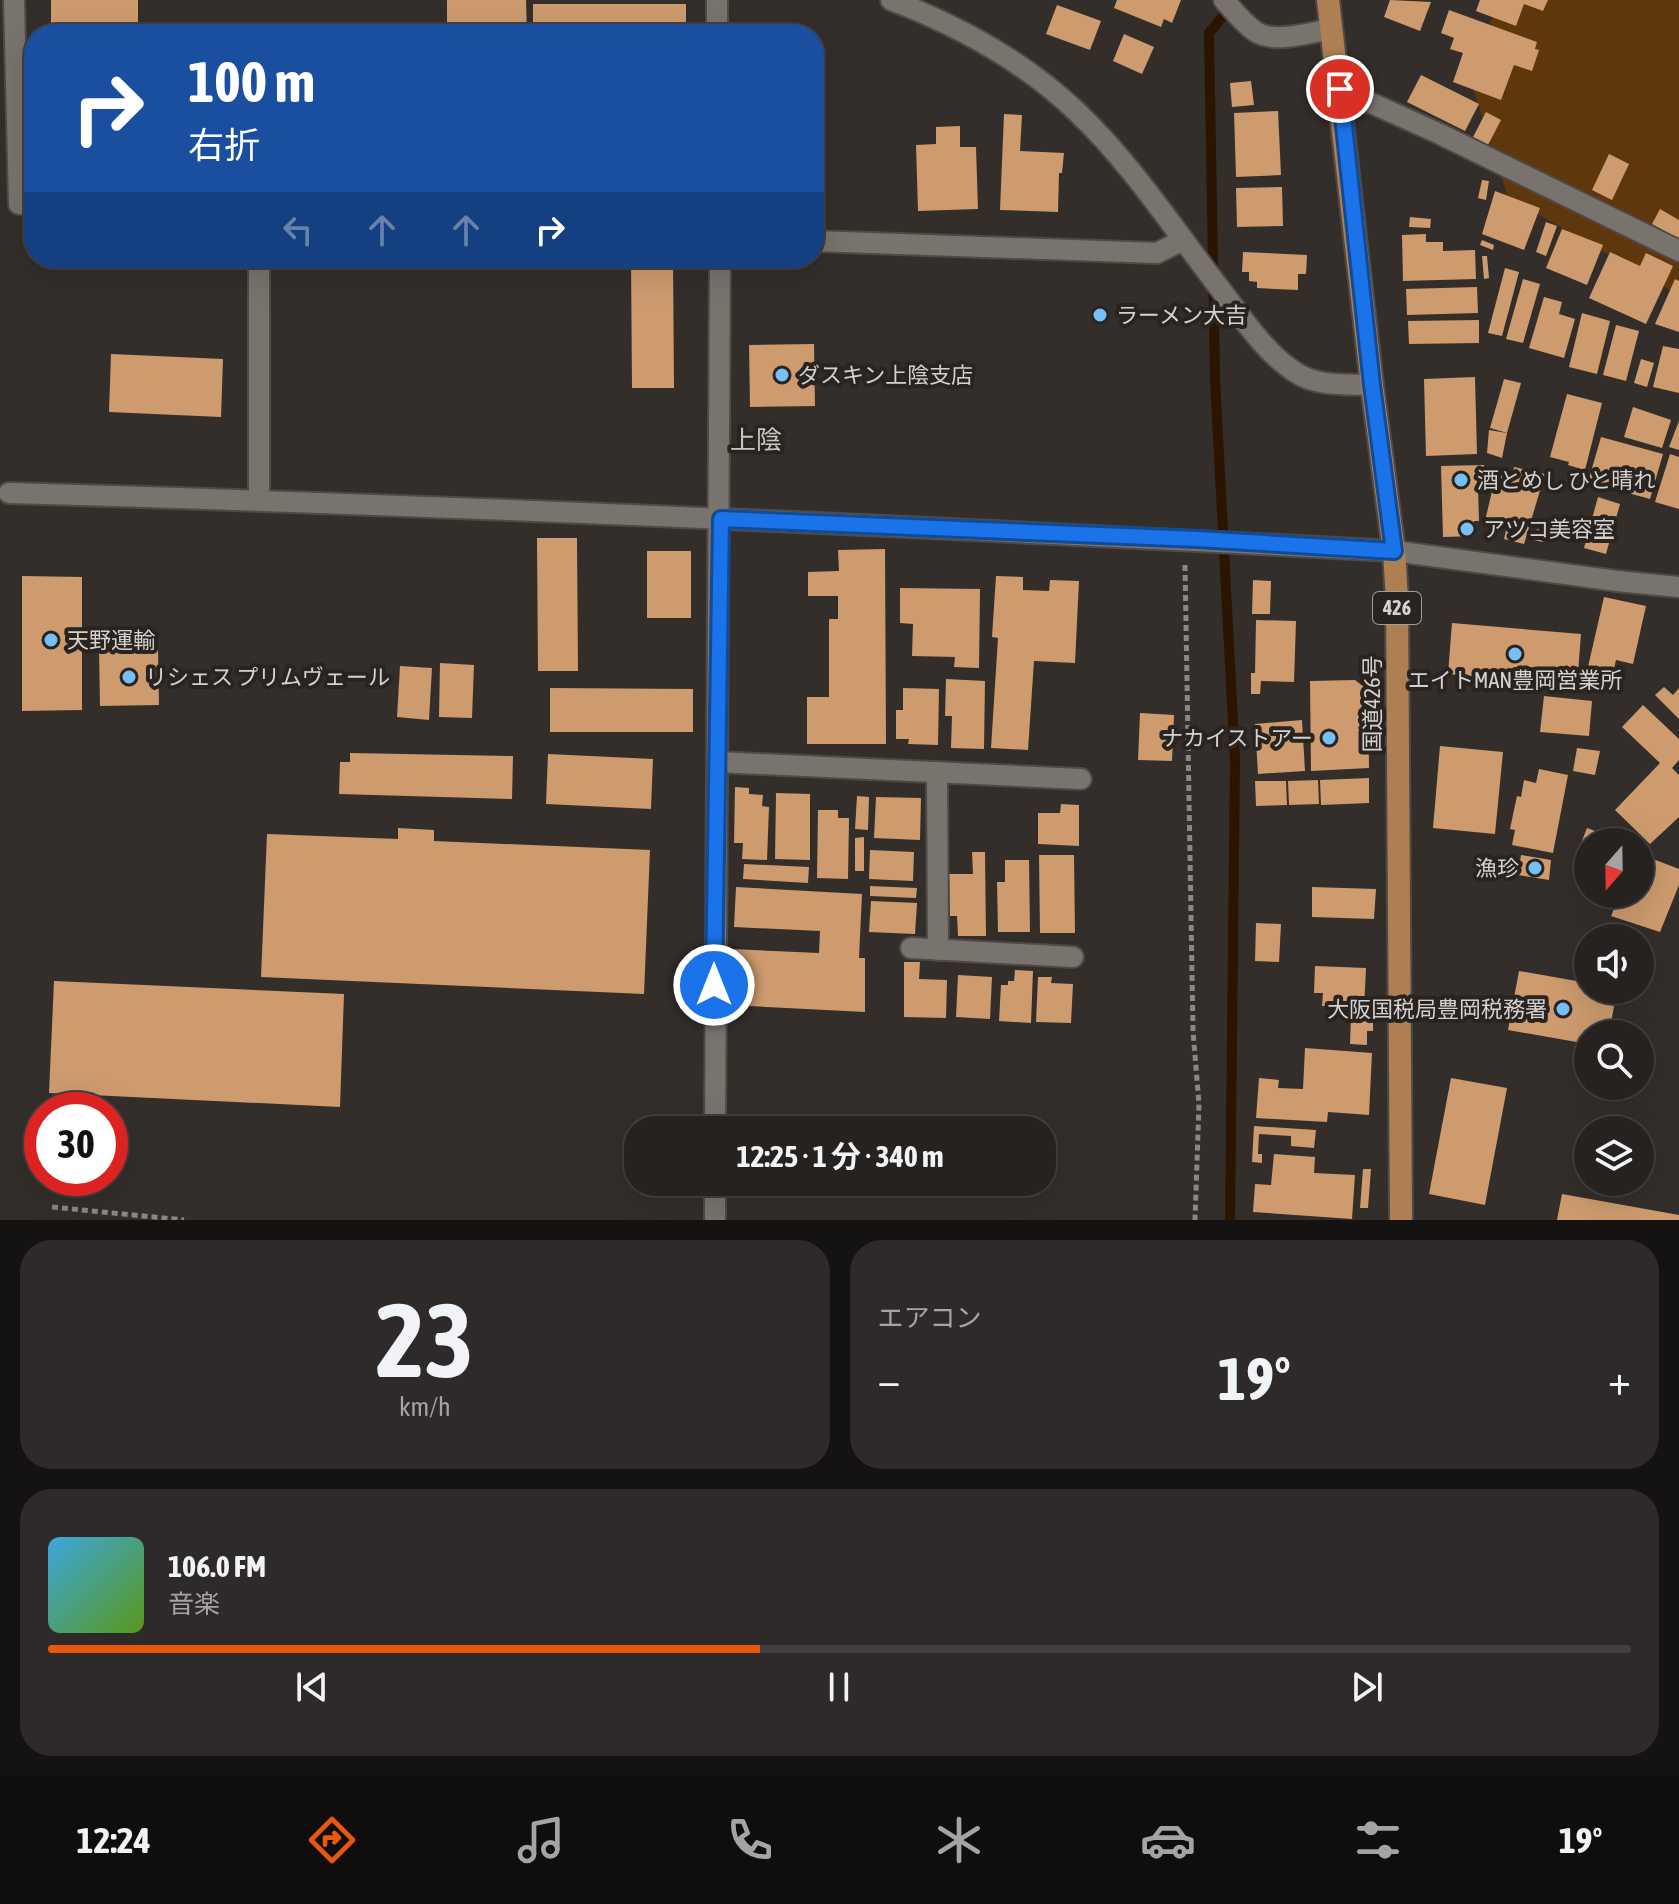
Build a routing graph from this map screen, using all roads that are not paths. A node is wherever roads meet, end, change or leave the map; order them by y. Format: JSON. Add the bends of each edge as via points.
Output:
{"nodes":[{"id":1,"x":14,"y":0,"type":"edge"},
{"id":2,"x":717,"y":0,"type":"edge"},
{"id":3,"x":891,"y":0,"type":"edge"},
{"id":4,"x":1224,"y":0,"type":"edge"},
{"id":5,"x":1328,"y":0,"type":"edge"},
{"id":6,"x":717,"y":24,"type":"edge"},
{"id":7,"x":1332,"y":29,"type":"junction"},
{"id":8,"x":1340,"y":89,"type":"junction"},
{"id":9,"x":24,"y":204,"type":"edge"},
{"id":10,"x":824,"y":241,"type":"edge"},
{"id":11,"x":1186,"y":244,"type":"junction"},
{"id":12,"x":1679,"y":251,"type":"edge"},
{"id":13,"x":259,"y":268,"type":"edge"},
{"id":14,"x":720,"y":268,"type":"edge"},
{"id":15,"x":1372,"y":385,"type":"junction"},
{"id":16,"x":5,"y":492,"type":"edge"},
{"id":17,"x":259,"y":500,"type":"junction"},
{"id":18,"x":721,"y":519,"type":"junction"},
{"id":19,"x":1394,"y":551,"type":"junction"},
{"id":20,"x":1679,"y":587,"type":"edge"},
{"id":21,"x":718,"y":762,"type":"junction"},
{"id":22,"x":937,"y":772,"type":"junction"},
{"id":23,"x":1081,"y":779,"type":"dead end"},
{"id":24,"x":911,"y":948,"type":"dead end"},
{"id":25,"x":938,"y":950,"type":"junction"},
{"id":26,"x":1073,"y":957,"type":"dead end"},
{"id":27,"x":715,"y":1116,"type":"edge"},
{"id":28,"x":715,"y":1196,"type":"edge"},
{"id":29,"x":715,"y":1220,"type":"edge"},
{"id":30,"x":1401,"y":1220,"type":"edge"}],
"edges":[{"from":1,"to":9,"type":"street","via":[[19,204]]},
{"from":2,"to":6,"type":"street"},
{"from":3,"to":11,"type":"street","via":[[955,26],[1047,86],[1106,142]]},
{"from":4,"to":7,"type":"street","via":[[1265,36]]},
{"from":5,"to":7,"type":"highway","name":"国道426号","number":"426"},
{"from":7,"to":8,"type":"highway","name":"国道426号","number":"426"},
{"from":8,"to":12,"type":"street"},
{"from":8,"to":15,"type":"highway","name":"国道426号","number":"426"},
{"from":10,"to":11,"type":"street","via":[[1157,253]]},
{"from":11,"to":15,"type":"street","via":[[1267,347],[1296,373],[1324,383]]},
{"from":13,"to":17,"type":"street"},
{"from":14,"to":18,"type":"street"},
{"from":15,"to":19,"type":"highway","name":"国道426号","number":"426"},
{"from":16,"to":17,"type":"street"},
{"from":17,"to":18,"type":"street"},
{"from":18,"to":19,"type":"street"},
{"from":18,"to":21,"type":"street"},
{"from":19,"to":20,"type":"street"},
{"from":19,"to":30,"type":"highway","name":"国道426号","number":"426"},
{"from":21,"to":22,"type":"street"},
{"from":21,"to":27,"type":"street"},
{"from":22,"to":23,"type":"street"},
{"from":22,"to":25,"type":"street"},
{"from":24,"to":25,"type":"street"},
{"from":25,"to":26,"type":"street"},
{"from":28,"to":29,"type":"street"}]}
